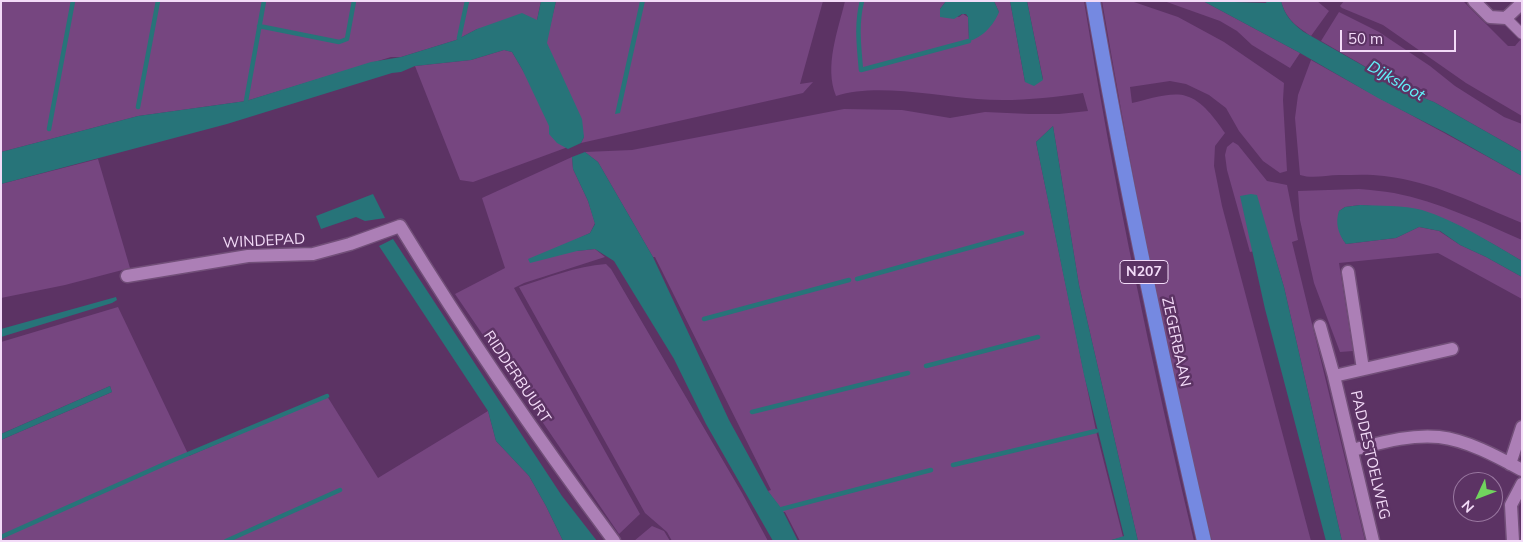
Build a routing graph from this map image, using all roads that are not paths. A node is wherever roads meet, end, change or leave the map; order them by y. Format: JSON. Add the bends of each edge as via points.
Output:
{"nodes":[{"id":1,"x":1093,"y":1,"type":"edge"},
{"id":2,"x":1474,"y":1,"type":"edge"},
{"id":3,"x":1522,"y":3,"type":"edge"},
{"id":4,"x":1506,"y":18,"type":"junction"},
{"id":5,"x":1522,"y":34,"type":"edge"},
{"id":6,"x":400,"y":226,"type":"joint"},
{"id":7,"x":1348,"y":272,"type":"dead end"},
{"id":8,"x":127,"y":276,"type":"dead end"},
{"id":9,"x":1320,"y":326,"type":"dead end"},
{"id":10,"x":1452,"y":349,"type":"dead end"},
{"id":11,"x":1364,"y":369,"type":"junction"},
{"id":12,"x":1334,"y":376,"type":"junction"},
{"id":13,"x":1522,"y":427,"type":"edge"},
{"id":14,"x":1352,"y":450,"type":"junction"},
{"id":15,"x":1510,"y":464,"type":"junction"},
{"id":16,"x":1522,"y":470,"type":"edge"},
{"id":17,"x":1522,"y":484,"type":"edge"},
{"id":18,"x":614,"y":541,"type":"edge"},
{"id":19,"x":1204,"y":541,"type":"edge"},
{"id":20,"x":1374,"y":541,"type":"edge"},
{"id":21,"x":1513,"y":541,"type":"edge"}],
"edges":[{"from":1,"to":19,"type":"main road","name":"ZEGERBAAN","number":"N207","via":[[1157,335]]},
{"from":2,"to":4,"type":"street","via":[[1490,17]]},
{"from":3,"to":4,"type":"street"},
{"from":4,"to":5,"type":"street"},
{"from":6,"to":8,"type":"street","name":"WINDEPAD","via":[[313,254],[240,256]]},
{"from":6,"to":18,"type":"street","name":"RIDDERBUURT","via":[[445,301],[560,470]]},
{"from":7,"to":11,"type":"street","name":"PADDESTOELWEG"},
{"from":9,"to":12,"type":"street","name":"PADDESTOELWEG"},
{"from":10,"to":11,"type":"street","name":"PADDESTOELWEG"},
{"from":11,"to":12,"type":"street","name":"PADDESTOELWEG"},
{"from":12,"to":14,"type":"street","name":"PADDESTOELWEG"},
{"from":13,"to":15,"type":"street"},
{"from":14,"to":15,"type":"street","via":[[1412,437],[1440,437],[1474,447]]},
{"from":14,"to":20,"type":"street","name":"PADDESTOELWEG"},
{"from":15,"to":16,"type":"street"},
{"from":17,"to":21,"type":"street","via":[[1510,505]]}]}
